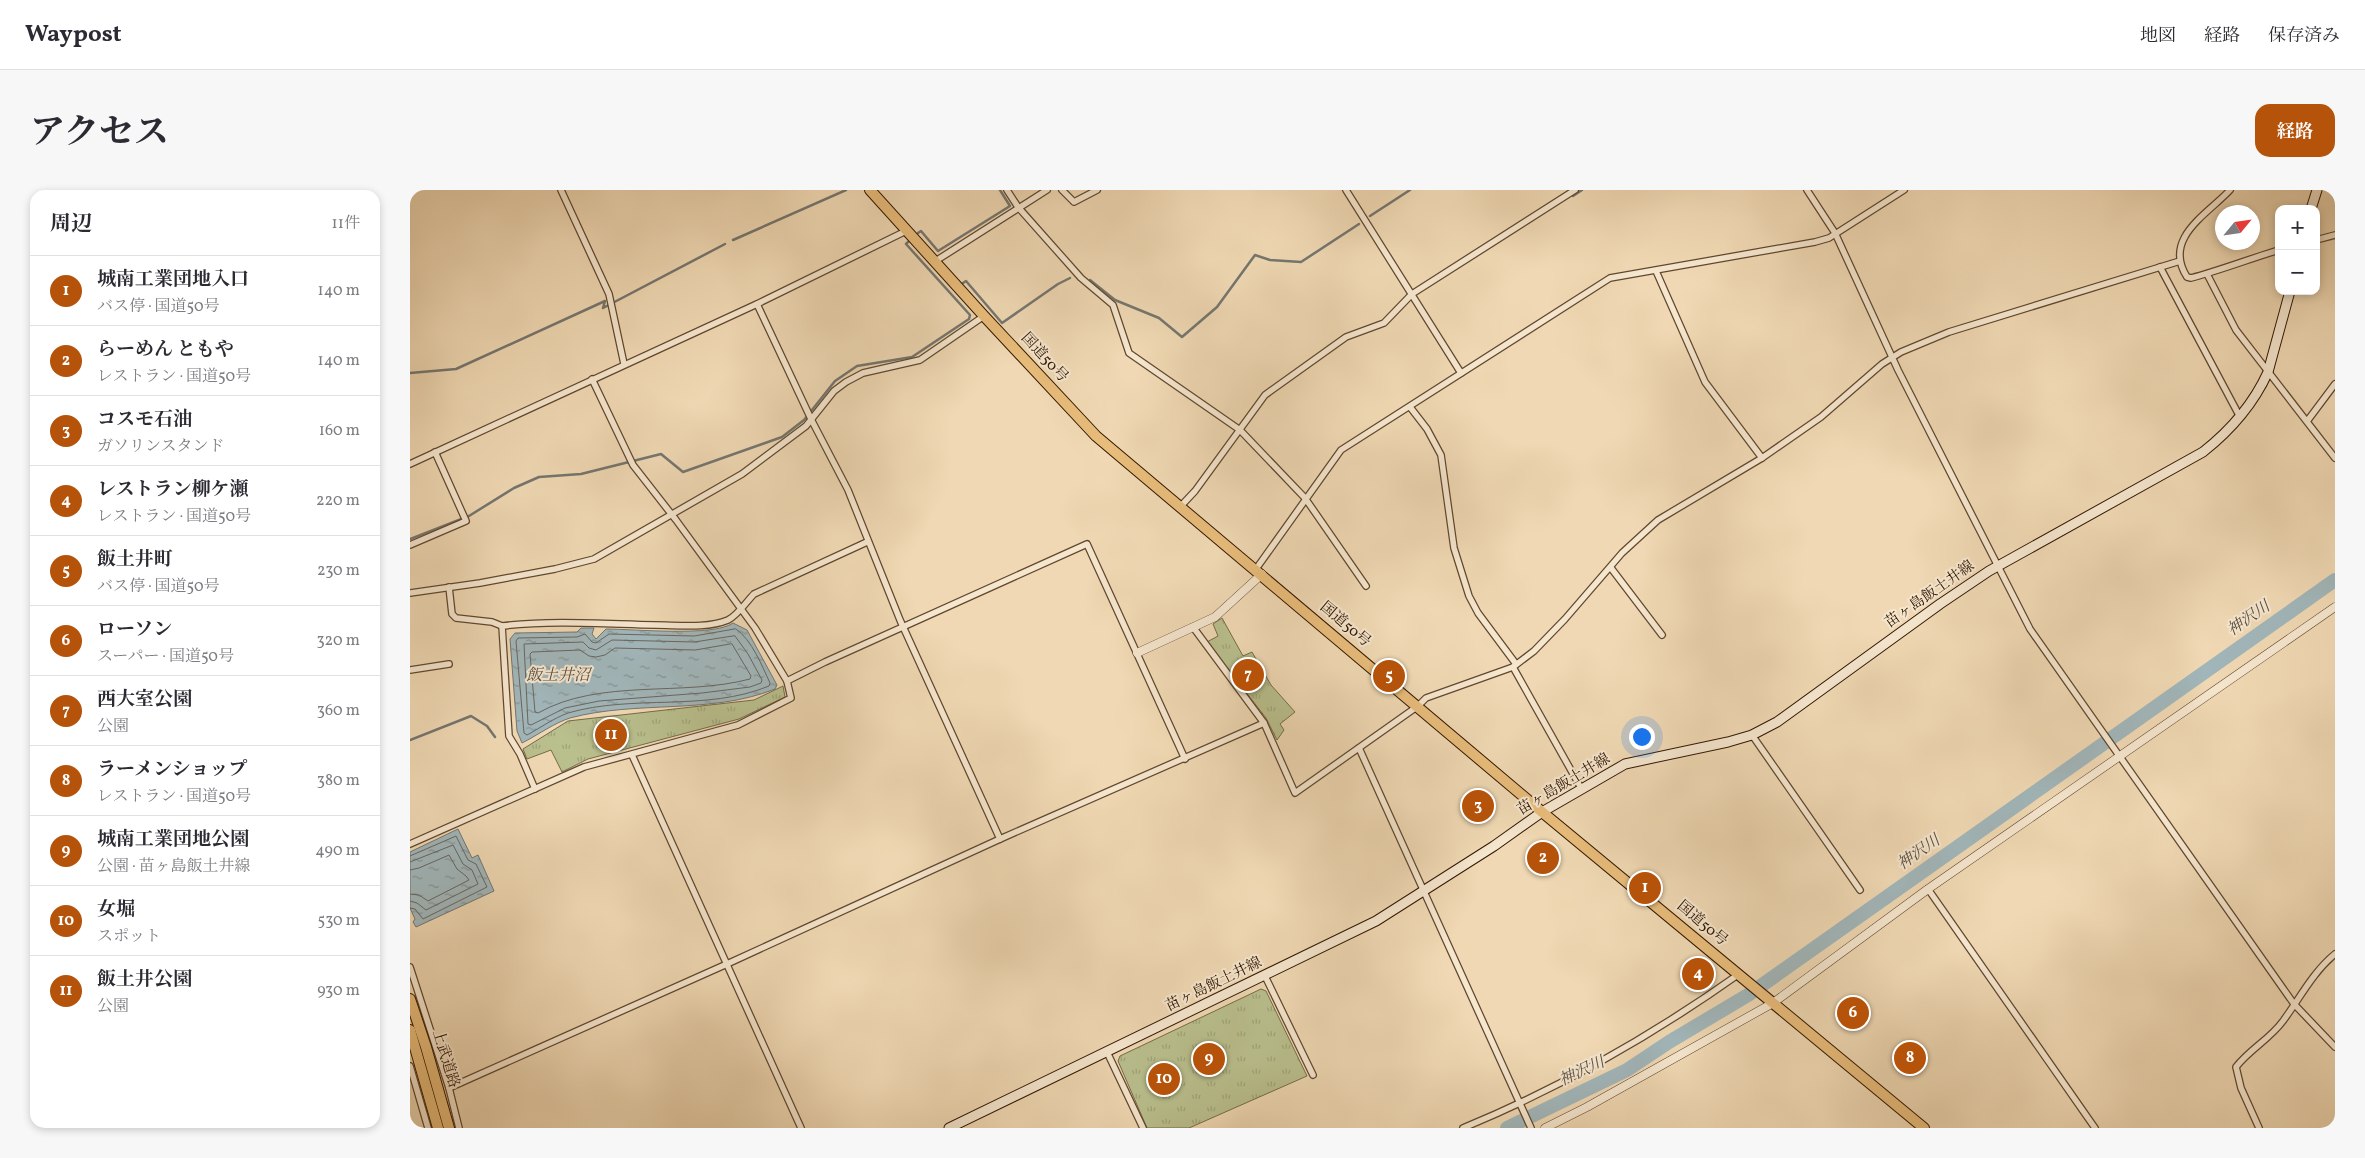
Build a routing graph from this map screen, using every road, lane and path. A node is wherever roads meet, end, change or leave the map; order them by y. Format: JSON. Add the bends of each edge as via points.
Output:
{"nodes":[{"id":1,"x":561,"y":190,"type":"edge"},
{"id":2,"x":870,"y":190,"type":"edge"},
{"id":3,"x":1007,"y":190,"type":"edge"},
{"id":4,"x":1047,"y":190,"type":"edge"},
{"id":5,"x":1062,"y":190,"type":"edge"},
{"id":6,"x":1097,"y":190,"type":"edge"},
{"id":7,"x":1346,"y":190,"type":"edge"},
{"id":8,"x":1574,"y":190,"type":"edge"},
{"id":9,"x":1806,"y":190,"type":"edge"},
{"id":10,"x":1904,"y":190,"type":"edge"},
{"id":11,"x":2230,"y":190,"type":"edge"},
{"id":12,"x":2317,"y":190,"type":"edge"},
{"id":13,"x":2312,"y":205,"type":"edge"},
{"id":14,"x":1018,"y":207,"type":"junction"},
{"id":15,"x":906,"y":232,"type":"junction"},
{"id":16,"x":1835,"y":233,"type":"junction"},
{"id":17,"x":2335,"y":235,"type":"edge"},
{"id":18,"x":2320,"y":239,"type":"edge"},
{"id":19,"x":2275,"y":251,"type":"edge"},
{"id":20,"x":2180,"y":261,"type":"junction"},
{"id":21,"x":934,"y":262,"type":"junction"},
{"id":22,"x":2160,"y":267,"type":"junction"},
{"id":23,"x":1656,"y":272,"type":"junction"},
{"id":24,"x":2207,"y":274,"type":"junction"},
{"id":25,"x":1412,"y":294,"type":"junction"},
{"id":26,"x":2289,"y":295,"type":"edge"},
{"id":27,"x":757,"y":304,"type":"junction"},
{"id":28,"x":984,"y":316,"type":"junction"},
{"id":29,"x":1892,"y":358,"type":"junction"},
{"id":30,"x":624,"y":364,"type":"junction"},
{"id":31,"x":2268,"y":372,"type":"junction"},
{"id":32,"x":1462,"y":373,"type":"junction"},
{"id":33,"x":592,"y":379,"type":"junction"},
{"id":34,"x":2335,"y":384,"type":"edge"},
{"id":35,"x":1410,"y":407,"type":"junction"},
{"id":36,"x":2240,"y":417,"type":"junction"},
{"id":37,"x":2308,"y":420,"type":"junction"},
{"id":38,"x":812,"y":421,"type":"junction"},
{"id":39,"x":1240,"y":430,"type":"junction"},
{"id":40,"x":435,"y":452,"type":"junction"},
{"id":41,"x":1762,"y":458,"type":"junction"},
{"id":42,"x":2335,"y":458,"type":"edge"},
{"id":43,"x":410,"y":464,"type":"edge"},
{"id":44,"x":1305,"y":498,"type":"junction"},
{"id":45,"x":1180,"y":507,"type":"junction"},
{"id":46,"x":672,"y":515,"type":"junction"},
{"id":47,"x":867,"y":542,"type":"junction"},
{"id":48,"x":410,"y":545,"type":"edge"},
{"id":49,"x":1997,"y":566,"type":"junction"},
{"id":50,"x":1610,"y":568,"type":"junction"},
{"id":51,"x":1259,"y":572,"type":"junction"},
{"id":52,"x":1366,"y":586,"type":"dead end"},
{"id":53,"x":449,"y":587,"type":"junction"},
{"id":54,"x":410,"y":593,"type":"edge"},
{"id":55,"x":741,"y":607,"type":"junction"},
{"id":56,"x":2335,"y":607,"type":"edge"},
{"id":57,"x":502,"y":626,"type":"junction"},
{"id":58,"x":905,"y":627,"type":"junction"},
{"id":59,"x":1193,"y":627,"type":"junction"},
{"id":60,"x":1662,"y":634,"type":"dead end"},
{"id":61,"x":1137,"y":653,"type":"junction"},
{"id":62,"x":449,"y":664,"type":"dead end"},
{"id":63,"x":1514,"y":665,"type":"junction"},
{"id":64,"x":410,"y":670,"type":"edge"},
{"id":65,"x":787,"y":681,"type":"junction"},
{"id":66,"x":1418,"y":706,"type":"junction"},
{"id":67,"x":1264,"y":722,"type":"junction"},
{"id":68,"x":1752,"y":735,"type":"junction"},
{"id":69,"x":1359,"y":748,"type":"junction"},
{"id":70,"x":2117,"y":754,"type":"junction"},
{"id":71,"x":632,"y":755,"type":"junction"},
{"id":72,"x":1185,"y":758,"type":"junction"},
{"id":73,"x":1581,"y":788,"type":"junction"},
{"id":74,"x":535,"y":789,"type":"junction"},
{"id":75,"x":1542,"y":812,"type":"junction"},
{"id":76,"x":1000,"y":839,"type":"junction"},
{"id":77,"x":410,"y":844,"type":"edge"},
{"id":78,"x":1928,"y":889,"type":"junction"},
{"id":79,"x":1860,"y":890,"type":"dead end"},
{"id":80,"x":1424,"y":892,"type":"junction"},
{"id":81,"x":2335,"y":954,"type":"edge"},
{"id":82,"x":727,"y":964,"type":"junction"},
{"id":83,"x":410,"y":967,"type":"edge"},
{"id":84,"x":1265,"y":976,"type":"junction"},
{"id":85,"x":1741,"y":976,"type":"junction"},
{"id":86,"x":410,"y":999,"type":"edge"},
{"id":87,"x":1770,"y":1000,"type":"junction"},
{"id":88,"x":2294,"y":1004,"type":"junction"},
{"id":89,"x":410,"y":1030,"type":"edge"},
{"id":90,"x":2335,"y":1047,"type":"edge"},
{"id":91,"x":1108,"y":1052,"type":"junction"},
{"id":92,"x":410,"y":1066,"type":"edge"},
{"id":93,"x":1313,"y":1075,"type":"dead end"},
{"id":94,"x":449,"y":1088,"type":"junction"},
{"id":95,"x":1521,"y":1106,"type":"junction"},
{"id":96,"x":428,"y":1128,"type":"edge"},
{"id":97,"x":438,"y":1128,"type":"edge"},
{"id":98,"x":449,"y":1128,"type":"edge"},
{"id":99,"x":459,"y":1128,"type":"edge"},
{"id":100,"x":802,"y":1128,"type":"edge"},
{"id":101,"x":949,"y":1128,"type":"edge"},
{"id":102,"x":1143,"y":1128,"type":"edge"},
{"id":103,"x":1463,"y":1128,"type":"edge"},
{"id":104,"x":1531,"y":1128,"type":"edge"},
{"id":105,"x":1545,"y":1128,"type":"edge"},
{"id":106,"x":1924,"y":1128,"type":"edge"},
{"id":107,"x":2095,"y":1128,"type":"edge"},
{"id":108,"x":2259,"y":1128,"type":"edge"}],
"edges":[{"from":1,"to":30,"type":"street","via":[[609,294]]},
{"from":2,"to":15,"type":"highway","name":"国道50号"},
{"from":3,"to":14,"type":"street"},
{"from":4,"to":14,"type":"street"},
{"from":5,"to":6,"type":"street","via":[[1074,202]]},
{"from":7,"to":25,"type":"street"},
{"from":8,"to":25,"type":"street"},
{"from":9,"to":16,"type":"street"},
{"from":10,"to":16,"type":"street"},
{"from":11,"to":20,"type":"street","via":[[2187,230]]},
{"from":12,"to":13,"type":"main road"},
{"from":14,"to":21,"type":"street"},
{"from":14,"to":39,"type":"street","via":[[1081,278],[1114,305],[1129,353]]},
{"from":15,"to":21,"type":"highway","name":"国道50号"},
{"from":15,"to":27,"type":"street"},
{"from":16,"to":23,"type":"street","via":[[1811,243]]},
{"from":16,"to":29,"type":"street"},
{"from":17,"to":18,"type":"street"},
{"from":19,"to":24,"type":"street"},
{"from":20,"to":22,"type":"street"},
{"from":20,"to":24,"type":"street","via":[[2187,277]]},
{"from":21,"to":28,"type":"highway","name":"国道50号"},
{"from":22,"to":29,"type":"street","via":[[1949,332]]},
{"from":22,"to":36,"type":"street"},
{"from":23,"to":32,"type":"street","via":[[1610,278]]},
{"from":23,"to":41,"type":"street","via":[[1705,382]]},
{"from":24,"to":31,"type":"street","via":[[2236,330]]},
{"from":25,"to":32,"type":"street"},
{"from":25,"to":39,"type":"street","via":[[1384,322],[1346,337],[1265,395]]},
{"from":26,"to":31,"type":"main road","name":"苗ヶ島飯土井線"},
{"from":27,"to":30,"type":"street"},
{"from":27,"to":38,"type":"street"},
{"from":28,"to":38,"type":"street","via":[[920,360],[852,378],[834,391]]},
{"from":28,"to":45,"type":"highway","name":"国道50号","via":[[1096,436]]},
{"from":29,"to":41,"type":"street","via":[[1821,416]]},
{"from":29,"to":49,"type":"street"},
{"from":30,"to":33,"type":"street"},
{"from":31,"to":36,"type":"main road","name":"苗ヶ島飯土井線"},
{"from":31,"to":37,"type":"street"},
{"from":32,"to":35,"type":"street"},
{"from":33,"to":40,"type":"street"},
{"from":33,"to":46,"type":"street","via":[[633,465]]},
{"from":34,"to":37,"type":"street"},
{"from":35,"to":44,"type":"street","via":[[1341,450]]},
{"from":35,"to":63,"type":"street","via":[[1441,455],[1454,548],[1469,596]]},
{"from":36,"to":49,"type":"main road","name":"苗ヶ島飯土井線","via":[[2224,436],[2202,452]]},
{"from":37,"to":42,"type":"street"},
{"from":38,"to":46,"type":"street","via":[[742,474]]},
{"from":38,"to":47,"type":"street","via":[[848,490]]},
{"from":39,"to":44,"type":"street"},
{"from":39,"to":45,"type":"street"},
{"from":40,"to":43,"type":"street"},
{"from":40,"to":48,"type":"street","via":[[466,521]]},
{"from":41,"to":50,"type":"street","via":[[1658,520]]},
{"from":44,"to":51,"type":"street"},
{"from":44,"to":52,"type":"street"},
{"from":45,"to":51,"type":"highway","name":"国道50号"},
{"from":46,"to":53,"type":"street","via":[[594,559]]},
{"from":46,"to":55,"type":"street"},
{"from":47,"to":55,"type":"street","via":[[754,594]]},
{"from":47,"to":58,"type":"street"},
{"from":49,"to":68,"type":"main road","name":"苗ヶ島飯土井線","via":[[1777,722]]},
{"from":49,"to":70,"type":"street","via":[[2030,629]]},
{"from":50,"to":60,"type":"street"},
{"from":50,"to":63,"type":"street","via":[[1566,619],[1534,651]]},
{"from":51,"to":59,"type":"street","via":[[1215,617]]},
{"from":51,"to":66,"type":"highway","name":"国道50号"},
{"from":53,"to":54,"type":"street"},
{"from":53,"to":57,"type":"street","via":[[452,614],[456,618]]},
{"from":55,"to":57,"type":"street","via":[[728,620],[700,626],[574,623]]},
{"from":55,"to":65,"type":"street"},
{"from":56,"to":70,"type":"street"},
{"from":57,"to":74,"type":"street","via":[[509,736]]},
{"from":58,"to":61,"type":"street","via":[[1087,544]]},
{"from":58,"to":65,"type":"street"},
{"from":58,"to":76,"type":"street"},
{"from":59,"to":61,"type":"street"},
{"from":59,"to":67,"type":"street"},
{"from":61,"to":72,"type":"street"},
{"from":62,"to":64,"type":"street"},
{"from":63,"to":66,"type":"street","via":[[1426,698]]},
{"from":63,"to":73,"type":"street"},
{"from":65,"to":71,"type":"street","via":[[791,698],[738,725]]},
{"from":66,"to":69,"type":"street"},
{"from":66,"to":75,"type":"highway","name":"国道50号"},
{"from":67,"to":69,"type":"street","via":[[1295,793]]},
{"from":67,"to":72,"type":"street"},
{"from":68,"to":73,"type":"main road","name":"苗ヶ島飯土井線","via":[[1625,764]]},
{"from":68,"to":79,"type":"street"},
{"from":69,"to":80,"type":"street"},
{"from":70,"to":78,"type":"street"},
{"from":70,"to":88,"type":"street"},
{"from":71,"to":74,"type":"street","via":[[584,767]]},
{"from":71,"to":82,"type":"street"},
{"from":72,"to":76,"type":"street"},
{"from":73,"to":75,"type":"main road","name":"苗ヶ島飯土井線"},
{"from":74,"to":77,"type":"street"},
{"from":75,"to":80,"type":"main road","name":"苗ヶ島飯土井線"},
{"from":75,"to":85,"type":"highway","name":"国道50号"},
{"from":76,"to":82,"type":"street"},
{"from":78,"to":87,"type":"street"},
{"from":78,"to":107,"type":"street"},
{"from":80,"to":84,"type":"main road","name":"苗ヶ島飯土井線","via":[[1376,921]]},
{"from":80,"to":95,"type":"street"},
{"from":81,"to":88,"type":"street","via":[[2316,972]]},
{"from":82,"to":94,"type":"street"},
{"from":82,"to":100,"type":"street"},
{"from":83,"to":94,"type":"street"},
{"from":84,"to":91,"type":"main road","name":"苗ヶ島飯土井線"},
{"from":84,"to":93,"type":"street"},
{"from":85,"to":87,"type":"highway","name":"国道50号"},
{"from":85,"to":95,"type":"street"},
{"from":86,"to":98,"type":"highway","name":"上武道路"},
{"from":87,"to":105,"type":"street","via":[[1587,1107]]},
{"from":87,"to":106,"type":"highway","name":"国道50号"},
{"from":88,"to":90,"type":"street"},
{"from":88,"to":108,"type":"street","via":[[2284,1021],[2236,1067],[2240,1088]]},
{"from":89,"to":97,"type":"highway","name":"上武道路"},
{"from":91,"to":101,"type":"main road","name":"苗ヶ島飯土井線"},
{"from":91,"to":102,"type":"street"},
{"from":92,"to":96,"type":"street"},
{"from":94,"to":99,"type":"street"},
{"from":95,"to":103,"type":"street"},
{"from":95,"to":104,"type":"street"}]}
